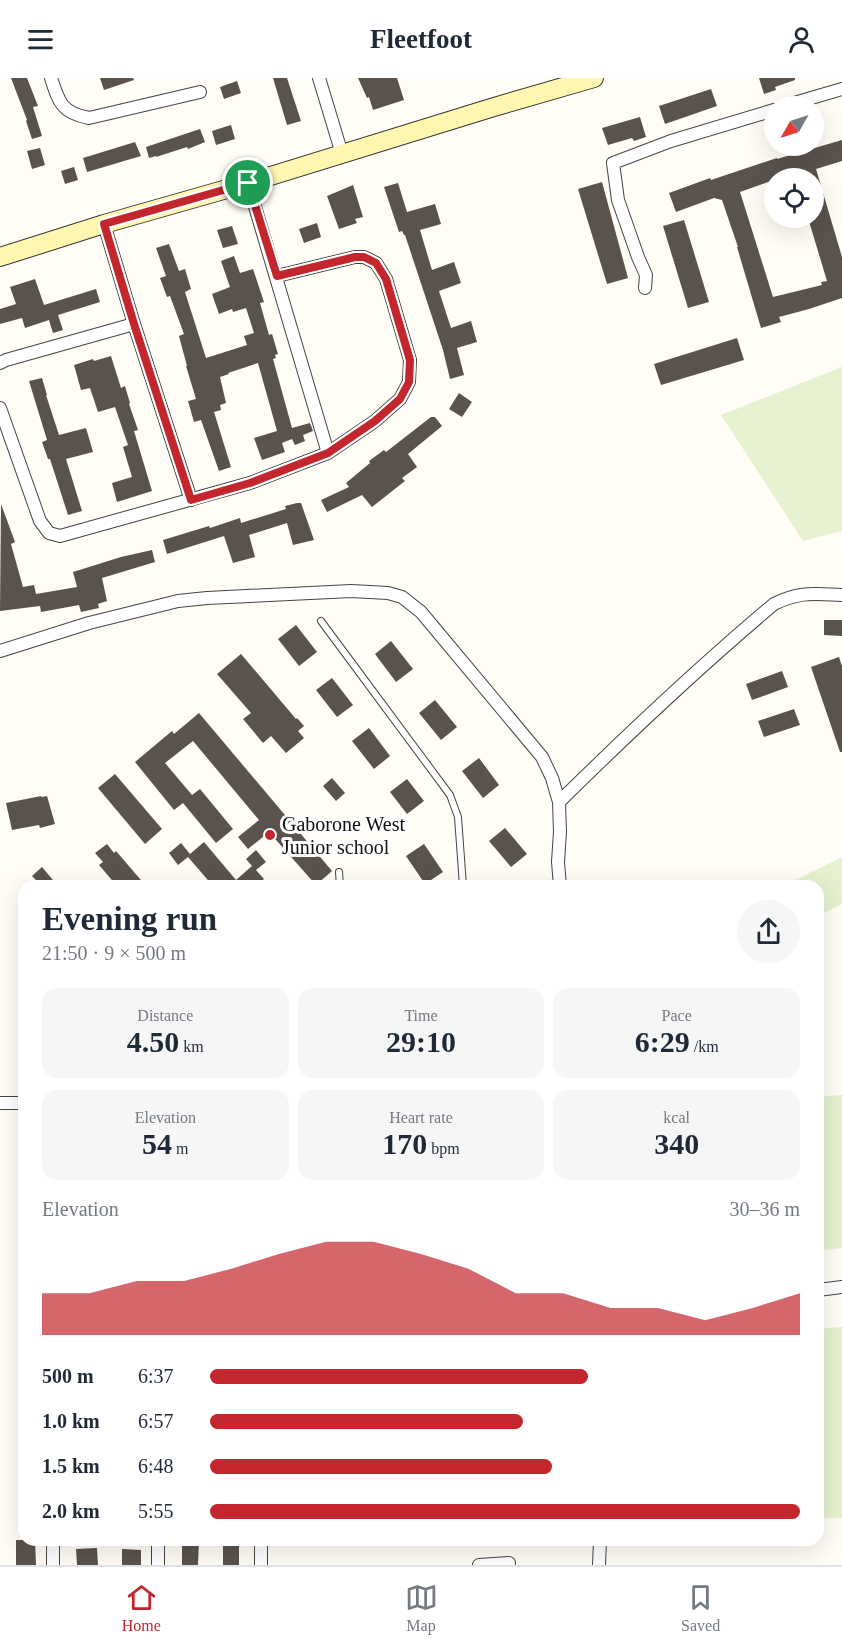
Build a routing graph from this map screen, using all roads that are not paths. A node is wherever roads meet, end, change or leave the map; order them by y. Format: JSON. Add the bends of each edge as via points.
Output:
{"nodes":[{"id":1,"x":51,"y":78,"type":"edge"},
{"id":2,"x":319,"y":78,"type":"edge"},
{"id":3,"x":594,"y":78,"type":"edge"},
{"id":4,"x":842,"y":89,"type":"edge"},
{"id":5,"x":200,"y":92,"type":"dead end"},
{"id":6,"x":818,"y":96,"type":"edge"},
{"id":7,"x":764,"y":113,"type":"edge"},
{"id":8,"x":342,"y":154,"type":"junction"},
{"id":9,"x":248,"y":183,"type":"junction"},
{"id":10,"x":104,"y":224,"type":"junction"},
{"id":11,"x":0,"y":257,"type":"edge"},
{"id":12,"x":277,"y":276,"type":"junction"},
{"id":13,"x":645,"y":288,"type":"dead end"},
{"id":14,"x":134,"y":324,"type":"junction"},
{"id":15,"x":0,"y":363,"type":"edge"},
{"id":16,"x":0,"y":408,"type":"edge"},
{"id":17,"x":328,"y":453,"type":"junction"},
{"id":18,"x":191,"y":500,"type":"junction"},
{"id":19,"x":842,"y":595,"type":"edge"},
{"id":20,"x":321,"y":621,"type":"dead end"},
{"id":21,"x":0,"y":651,"type":"edge"},
{"id":22,"x":559,"y":802,"type":"junction"},
{"id":23,"x":339,"y":872,"type":"dead end"},
{"id":24,"x":340,"y":880,"type":"edge"},
{"id":25,"x":463,"y":880,"type":"edge"},
{"id":26,"x":560,"y":880,"type":"edge"},
{"id":27,"x":0,"y":1102,"type":"edge"},
{"id":28,"x":18,"y":1103,"type":"edge"},
{"id":29,"x":842,"y":1287,"type":"edge"},
{"id":30,"x":824,"y":1289,"type":"edge"},
{"id":31,"x":53,"y":1546,"type":"edge"},
{"id":32,"x":158,"y":1546,"type":"edge"},
{"id":33,"x":261,"y":1546,"type":"edge"},
{"id":34,"x":600,"y":1546,"type":"edge"},
{"id":35,"x":509,"y":1563,"type":"dead end"},
{"id":36,"x":53,"y":1565,"type":"edge"},
{"id":37,"x":158,"y":1565,"type":"edge"},
{"id":38,"x":261,"y":1565,"type":"edge"},
{"id":39,"x":479,"y":1565,"type":"edge"},
{"id":40,"x":599,"y":1565,"type":"edge"}],
"edges":[{"from":1,"to":5,"type":"street","via":[[64,108],[89,118]]},
{"from":2,"to":8,"type":"street"},
{"from":3,"to":8,"type":"street"},
{"from":4,"to":6,"type":"street"},
{"from":7,"to":13,"type":"street","via":[[613,163],[618,200],[645,275]]},
{"from":8,"to":9,"type":"street"},
{"from":9,"to":10,"type":"street"},
{"from":9,"to":12,"type":"street"},
{"from":10,"to":11,"type":"street"},
{"from":10,"to":14,"type":"street"},
{"from":12,"to":17,"type":"street"},
{"from":12,"to":17,"type":"street","via":[[355,257],[376,263],[386,279],[410,360],[409,382],[400,399]]},
{"from":14,"to":15,"type":"street"},
{"from":14,"to":18,"type":"street"},
{"from":16,"to":18,"type":"street","via":[[40,521],[54,535]]},
{"from":17,"to":18,"type":"street","via":[[250,483]]},
{"from":19,"to":22,"type":"street","via":[[804,594],[774,604]]},
{"from":20,"to":25,"type":"lane","via":[[450,795],[458,817]]},
{"from":21,"to":22,"type":"street","via":[[178,601],[340,591],[388,593],[402,597],[422,612],[542,757]]},
{"from":22,"to":26,"type":"street"},
{"from":23,"to":24,"type":"lane"},
{"from":27,"to":28,"type":"street"},
{"from":29,"to":30,"type":"street"},
{"from":31,"to":36,"type":"street"},
{"from":32,"to":37,"type":"street"},
{"from":33,"to":38,"type":"street"},
{"from":34,"to":40,"type":"street"},
{"from":35,"to":39,"type":"street"}]}
